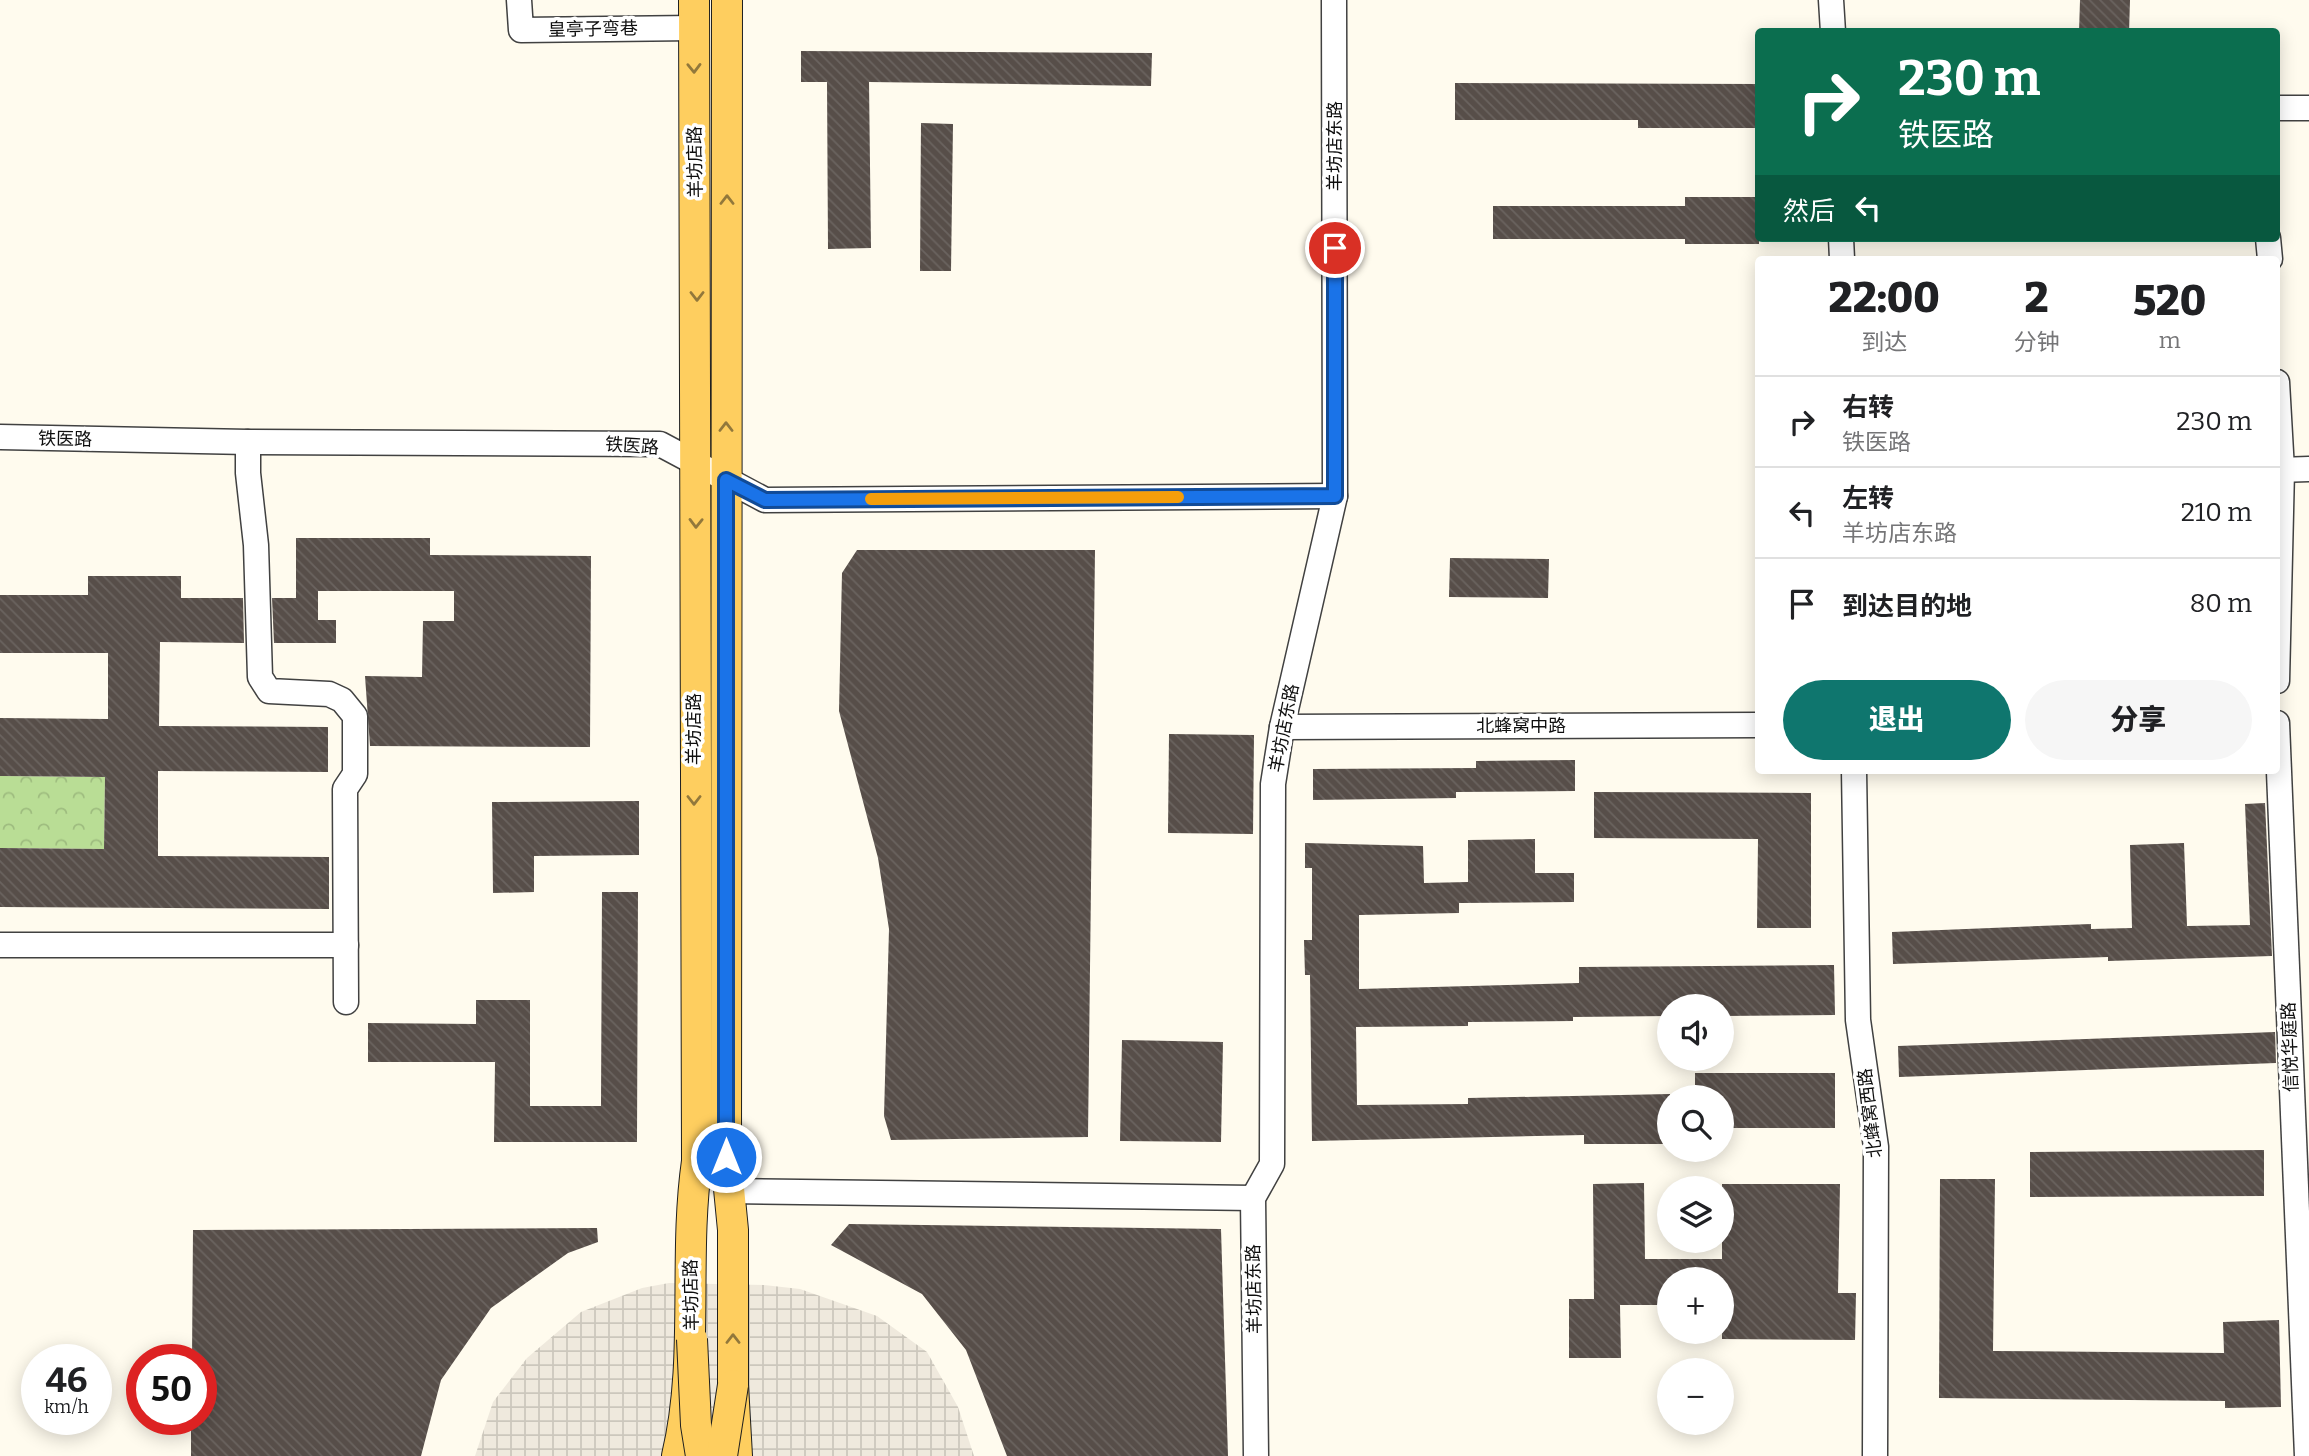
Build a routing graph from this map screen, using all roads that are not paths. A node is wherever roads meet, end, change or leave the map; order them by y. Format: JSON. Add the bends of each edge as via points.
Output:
{"nodes":[{"id":1,"x":519,"y":0,"type":"edge"},
{"id":2,"x":727,"y":0,"type":"edge"},
{"id":3,"x":1334,"y":0,"type":"edge"},
{"id":4,"x":1831,"y":0,"type":"edge"},
{"id":5,"x":694,"y":14,"type":"edge"},
{"id":6,"x":1833,"y":28,"type":"edge"},
{"id":7,"x":2280,"y":108,"type":"edge"},
{"id":8,"x":2309,"y":108,"type":"edge"},
{"id":9,"x":2280,"y":435,"type":"edge"},
{"id":10,"x":0,"y":437,"type":"edge"},
{"id":11,"x":248,"y":442,"type":"junction"},
{"id":12,"x":696,"y":466,"type":"junction"},
{"id":13,"x":2282,"y":470,"type":"junction"},
{"id":14,"x":2309,"y":470,"type":"edge"},
{"id":15,"x":726,"y":480,"type":"junction"},
{"id":16,"x":1335,"y":496,"type":"junction"},
{"id":17,"x":2280,"y":554,"type":"edge"},
{"id":18,"x":1755,"y":725,"type":"edge"},
{"id":19,"x":1282,"y":727,"type":"junction"},
{"id":20,"x":1854,"y":774,"type":"edge"},
{"id":21,"x":2279,"y":774,"type":"edge"},
{"id":22,"x":0,"y":945,"type":"edge"},
{"id":23,"x":346,"y":945,"type":"junction"},
{"id":24,"x":346,"y":1002,"type":"dead end"},
{"id":25,"x":730,"y":1191,"type":"junction"},
{"id":26,"x":1253,"y":1198,"type":"junction"},
{"id":27,"x":692,"y":1339,"type":"junction"},
{"id":28,"x":733,"y":1385,"type":"junction"},
{"id":29,"x":677,"y":1456,"type":"edge"},
{"id":30,"x":701,"y":1456,"type":"edge"},
{"id":31,"x":722,"y":1456,"type":"edge"},
{"id":32,"x":737,"y":1456,"type":"edge"},
{"id":33,"x":1256,"y":1456,"type":"edge"},
{"id":34,"x":1875,"y":1456,"type":"edge"},
{"id":35,"x":2306,"y":1456,"type":"edge"}],
"edges":[{"from":1,"to":5,"type":"street","name":"皇亭子弯巷","via":[[521,30]]},
{"from":15,"to":2,"type":"main road","name":"羊坊店路","one_way":true},
{"from":3,"to":16,"type":"street","name":"羊坊店东路"},
{"from":4,"to":6,"type":"street"},
{"from":5,"to":12,"type":"main road","name":"羊坊店路","one_way":true},
{"from":7,"to":8,"type":"street"},
{"from":9,"to":13,"type":"street"},
{"from":10,"to":11,"type":"street","name":"铁医路"},
{"from":11,"to":12,"type":"street","name":"铁医路","via":[[660,444]]},
{"from":11,"to":23,"type":"street","via":[[260,677],[269,691],[329,694],[342,700],[355,716],[355,774],[345,789]]},
{"from":12,"to":15,"type":"street","name":"铁医路"},
{"from":12,"to":27,"type":"main road","name":"羊坊店路","one_way":true,"via":[[697,1161],[690,1228]]},
{"from":13,"to":14,"type":"street"},
{"from":13,"to":17,"type":"street"},
{"from":15,"to":16,"type":"street","name":"铁医路","via":[[765,500]]},
{"from":15,"to":25,"type":"main road","name":"羊坊店路","via":[[726,1157]]},
{"from":16,"to":19,"type":"street","name":"羊坊店东路"},
{"from":18,"to":19,"type":"street","name":"北蜂窝中路"},
{"from":19,"to":26,"type":"street","name":"羊坊店东路","via":[[1273,784],[1272,1164]]},
{"from":20,"to":34,"type":"street","name":"北蜂窝西路","via":[[1857,1020],[1876,1147]]},
{"from":21,"to":35,"type":"street","name":"信悦华庭路"},
{"from":22,"to":23,"type":"street"},
{"from":23,"to":24,"type":"street"},
{"from":25,"to":26,"type":"street"},
{"from":28,"to":25,"type":"main road","name":"羊坊店路","one_way":true},
{"from":26,"to":33,"type":"street","name":"羊坊店东路"},
{"from":27,"to":29,"type":"main road","name":"羊坊店路","bridge":true},
{"from":27,"to":30,"type":"main road","bridge":true},
{"from":28,"to":31,"type":"main road","bridge":true},
{"from":28,"to":32,"type":"main road","name":"羊坊店路","bridge":true}]}
